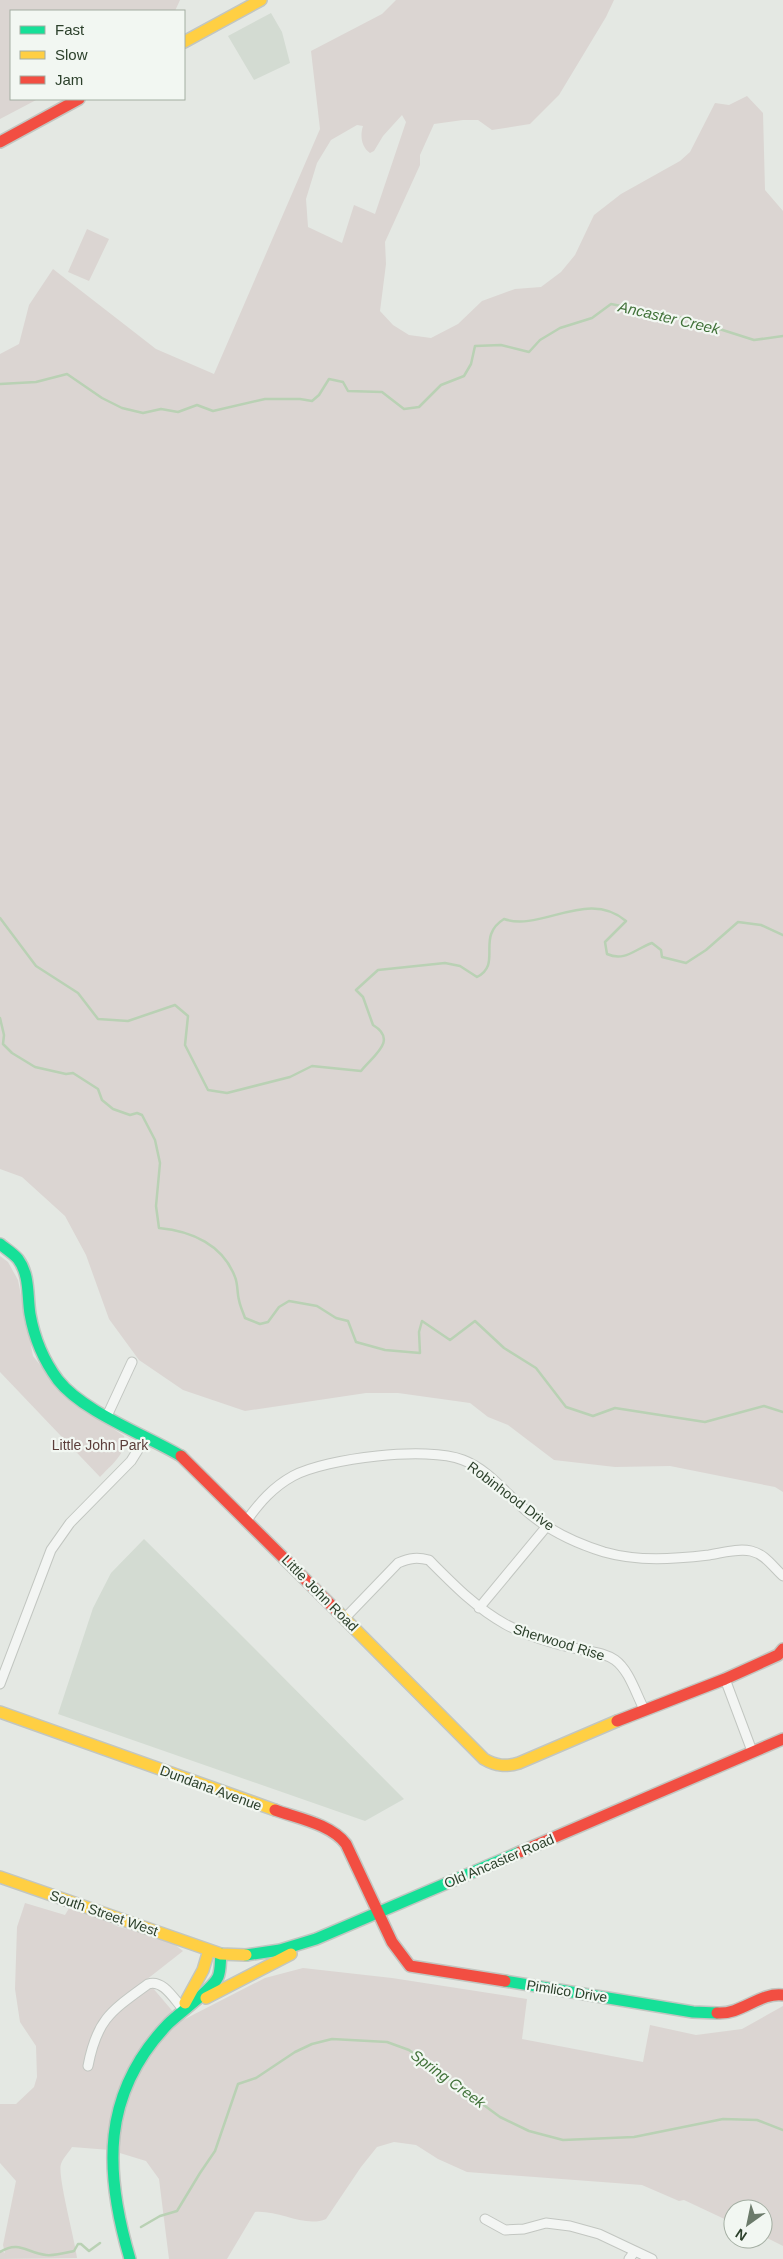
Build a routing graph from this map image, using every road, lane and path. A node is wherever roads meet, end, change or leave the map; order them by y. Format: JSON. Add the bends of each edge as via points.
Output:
{"nodes":[{"id":1,"x":260,"y":0,"type":"edge"},
{"id":2,"x":185,"y":41,"type":"edge"},
{"id":3,"x":77,"y":100,"type":"edge"},
{"id":4,"x":0,"y":142,"type":"edge"},
{"id":5,"x":0,"y":1244,"type":"edge"},
{"id":6,"x":132,"y":1362,"type":"dead end"},
{"id":7,"x":107,"y":1416,"type":"junction"},
{"id":8,"x":146,"y":1437,"type":"junction"},
{"id":9,"x":247,"y":1520,"type":"junction"},
{"id":10,"x":547,"y":1526,"type":"junction"},
{"id":11,"x":783,"y":1576,"type":"edge"},
{"id":12,"x":478,"y":1608,"type":"junction"},
{"id":13,"x":345,"y":1618,"type":"junction"},
{"id":14,"x":783,"y":1649,"type":"edge"},
{"id":15,"x":725,"y":1679,"type":"junction"},
{"id":16,"x":0,"y":1684,"type":"edge"},
{"id":17,"x":644,"y":1709,"type":"junction"},
{"id":18,"x":0,"y":1712,"type":"edge"},
{"id":19,"x":783,"y":1739,"type":"edge"},
{"id":20,"x":752,"y":1751,"type":"junction"},
{"id":21,"x":0,"y":1877,"type":"edge"},
{"id":22,"x":378,"y":1913,"type":"junction"},
{"id":23,"x":316,"y":1939,"type":"junction"},
{"id":24,"x":209,"y":1950,"type":"junction"},
{"id":25,"x":220,"y":1954,"type":"junction"},
{"id":26,"x":783,"y":1994,"type":"edge"},
{"id":27,"x":183,"y":2009,"type":"junction"},
{"id":28,"x":88,"y":2066,"type":"dead end"},
{"id":29,"x":485,"y":2219,"type":"dead end"},
{"id":30,"x":632,"y":2255,"type":"edge"},
{"id":31,"x":130,"y":2259,"type":"edge"},
{"id":32,"x":652,"y":2259,"type":"edge"}],
"edges":[{"from":1,"to":2,"type":"street"},
{"from":3,"to":4,"type":"street"},
{"from":5,"to":7,"type":"street","name":"Little John Road","via":[[18,1259],[28,1281],[34,1332],[49,1366],[70,1392]]},
{"from":6,"to":7,"type":"street"},
{"from":7,"to":8,"type":"street","name":"Little John Road"},
{"from":8,"to":9,"type":"street","name":"Little John Road","via":[[181,1456]]},
{"from":8,"to":16,"type":"street","via":[[131,1461],[70,1524],[51,1550]]},
{"from":9,"to":10,"type":"street","name":"Robinhood Drive","via":[[275,1487],[302,1472],[318,1466],[410,1453],[464,1460],[488,1475]]},
{"from":9,"to":13,"type":"street","name":"Little John Road"},
{"from":10,"to":11,"type":"street","name":"Robinhood Drive","via":[[576,1542],[637,1558],[670,1559],[751,1551],[766,1558]]},
{"from":10,"to":12,"type":"street"},
{"from":12,"to":13,"type":"street","name":"Sherwood Rise","via":[[429,1560],[408,1558],[398,1563]]},
{"from":12,"to":17,"type":"street","name":"Sherwood Rise","via":[[506,1625],[615,1660],[626,1673]]},
{"from":13,"to":17,"type":"street","name":"Little John Road","via":[[484,1759],[494,1765],[507,1768]]},
{"from":14,"to":15,"type":"street","name":"Little John Road","via":[[778,1655]]},
{"from":15,"to":17,"type":"street","name":"Little John Road"},
{"from":15,"to":20,"type":"street"},
{"from":18,"to":22,"type":"street","name":"Dundana Avenue","via":[[334,1832],[346,1844]]},
{"from":19,"to":20,"type":"street","name":"Old Ancaster Road"},
{"from":20,"to":22,"type":"street","name":"Old Ancaster Road"},
{"from":21,"to":24,"type":"street","name":"South Street West"},
{"from":22,"to":23,"type":"street","name":"Old Ancaster Road"},
{"from":22,"to":26,"type":"street","name":"Pimlico Drive","via":[[397,1953],[410,1966],[693,2012],[728,2014],[774,1994]]},
{"from":23,"to":25,"type":"street","name":"Old Ancaster Road","via":[[258,1956]]},
{"from":23,"to":27,"type":"street"},
{"from":24,"to":25,"type":"street","name":"Old Ancaster Road"},
{"from":24,"to":27,"type":"street","via":[[203,1970]]},
{"from":25,"to":27,"type":"street","via":[[218,1978]]},
{"from":27,"to":28,"type":"street","via":[[160,1984],[148,1984],[112,2010],[103,2022]]},
{"from":27,"to":31,"type":"street","via":[[162,2031],[135,2072],[118,2112],[112,2146],[112,2180],[116,2215]]},
{"from":29,"to":30,"type":"street","via":[[505,2230],[546,2223],[570,2226],[599,2234]]},
{"from":30,"to":32,"type":"street"}]}
